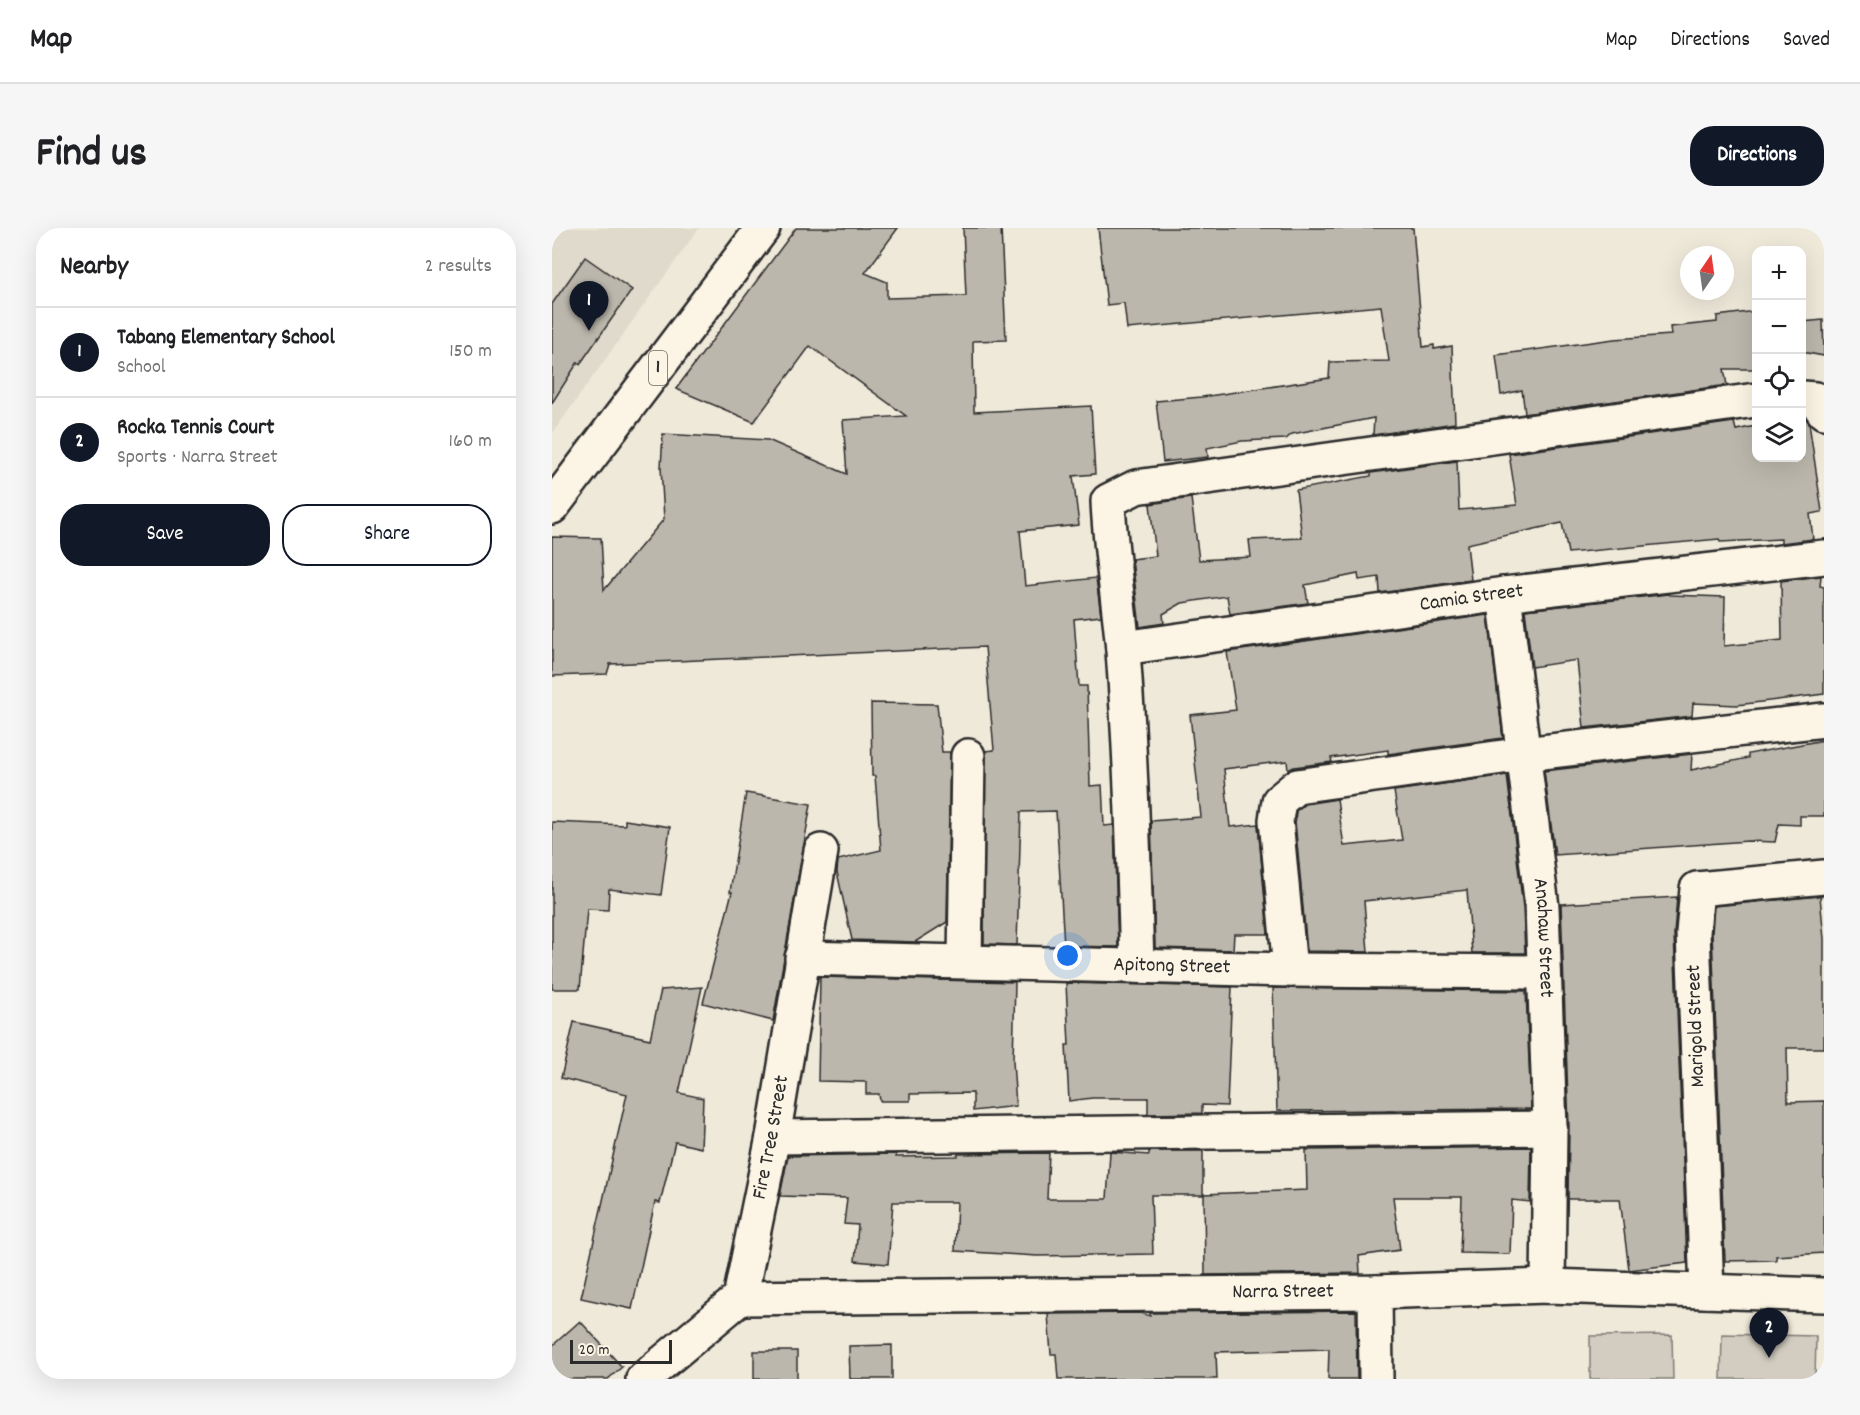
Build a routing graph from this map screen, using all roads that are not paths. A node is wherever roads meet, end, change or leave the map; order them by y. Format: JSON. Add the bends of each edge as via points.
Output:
{"nodes":[{"id":1,"x":763,"y":228,"type":"edge"},
{"id":2,"x":1806,"y":398,"type":"edge"},
{"id":3,"x":1752,"y":401,"type":"edge"},
{"id":4,"x":1824,"y":412,"type":"edge"},
{"id":5,"x":552,"y":507,"type":"edge"},
{"id":6,"x":1824,"y":557,"type":"edge"},
{"id":7,"x":1504,"y":594,"type":"junction"},
{"id":8,"x":1122,"y":648,"type":"junction"},
{"id":9,"x":1824,"y":720,"type":"edge"},
{"id":10,"x":1524,"y":754,"type":"junction"},
{"id":11,"x":968,"y":756,"type":"dead end"},
{"id":12,"x":821,"y":851,"type":"dead end"},
{"id":13,"x":1824,"y":877,"type":"edge"},
{"id":14,"x":802,"y":958,"type":"junction"},
{"id":15,"x":965,"y":962,"type":"junction"},
{"id":16,"x":1137,"y":966,"type":"junction"},
{"id":17,"x":1290,"y":970,"type":"junction"},
{"id":18,"x":1544,"y":972,"type":"junction"},
{"id":19,"x":1550,"y":1128,"type":"junction"},
{"id":20,"x":773,"y":1137,"type":"junction"},
{"id":21,"x":1548,"y":1286,"type":"junction"},
{"id":22,"x":1707,"y":1291,"type":"junction"},
{"id":23,"x":1375,"y":1292,"type":"junction"},
{"id":24,"x":1824,"y":1295,"type":"edge"},
{"id":25,"x":741,"y":1298,"type":"junction"},
{"id":26,"x":643,"y":1379,"type":"edge"},
{"id":27,"x":1376,"y":1379,"type":"edge"}],
"edges":[{"from":1,"to":5,"type":"main road","number":"1"},
{"from":2,"to":4,"type":"main road","via":[[1815,399]]},
{"from":3,"to":8,"type":"main road","via":[[1136,487],[1108,501]]},
{"from":6,"to":7,"type":"main road","name":"Camia Street"},
{"from":7,"to":8,"type":"main road","name":"Camia Street"},
{"from":7,"to":10,"type":"main road","name":"Anahaw Street"},
{"from":8,"to":16,"type":"main road"},
{"from":9,"to":10,"type":"main road"},
{"from":10,"to":17,"type":"main road","via":[[1297,786],[1279,801],[1276,820]]},
{"from":10,"to":18,"type":"main road","name":"Anahaw Street","via":[[1542,907]]},
{"from":11,"to":15,"type":"main road"},
{"from":12,"to":14,"type":"main road","name":"Fire Tree Street"},
{"from":13,"to":22,"type":"main road","name":"Marigold Street","via":[[1697,889],[1693,933]]},
{"from":14,"to":15,"type":"main road","name":"Apitong Street"},
{"from":14,"to":20,"type":"main road","name":"Fire Tree Street"},
{"from":15,"to":16,"type":"main road","name":"Apitong Street"},
{"from":16,"to":17,"type":"main road","name":"Apitong Street"},
{"from":17,"to":18,"type":"main road","name":"Apitong Street"},
{"from":18,"to":19,"type":"main road","name":"Anahaw Street"},
{"from":19,"to":20,"type":"main road"},
{"from":19,"to":21,"type":"main road","name":"Anahaw Street"},
{"from":20,"to":25,"type":"main road","name":"Fire Tree Street"},
{"from":21,"to":22,"type":"main road","name":"Narra Street"},
{"from":21,"to":23,"type":"main road","name":"Narra Street"},
{"from":22,"to":24,"type":"main road","name":"Narra Street"},
{"from":23,"to":25,"type":"main road","name":"Narra Street"},
{"from":23,"to":27,"type":"main road"},
{"from":25,"to":26,"type":"main road"}]}
